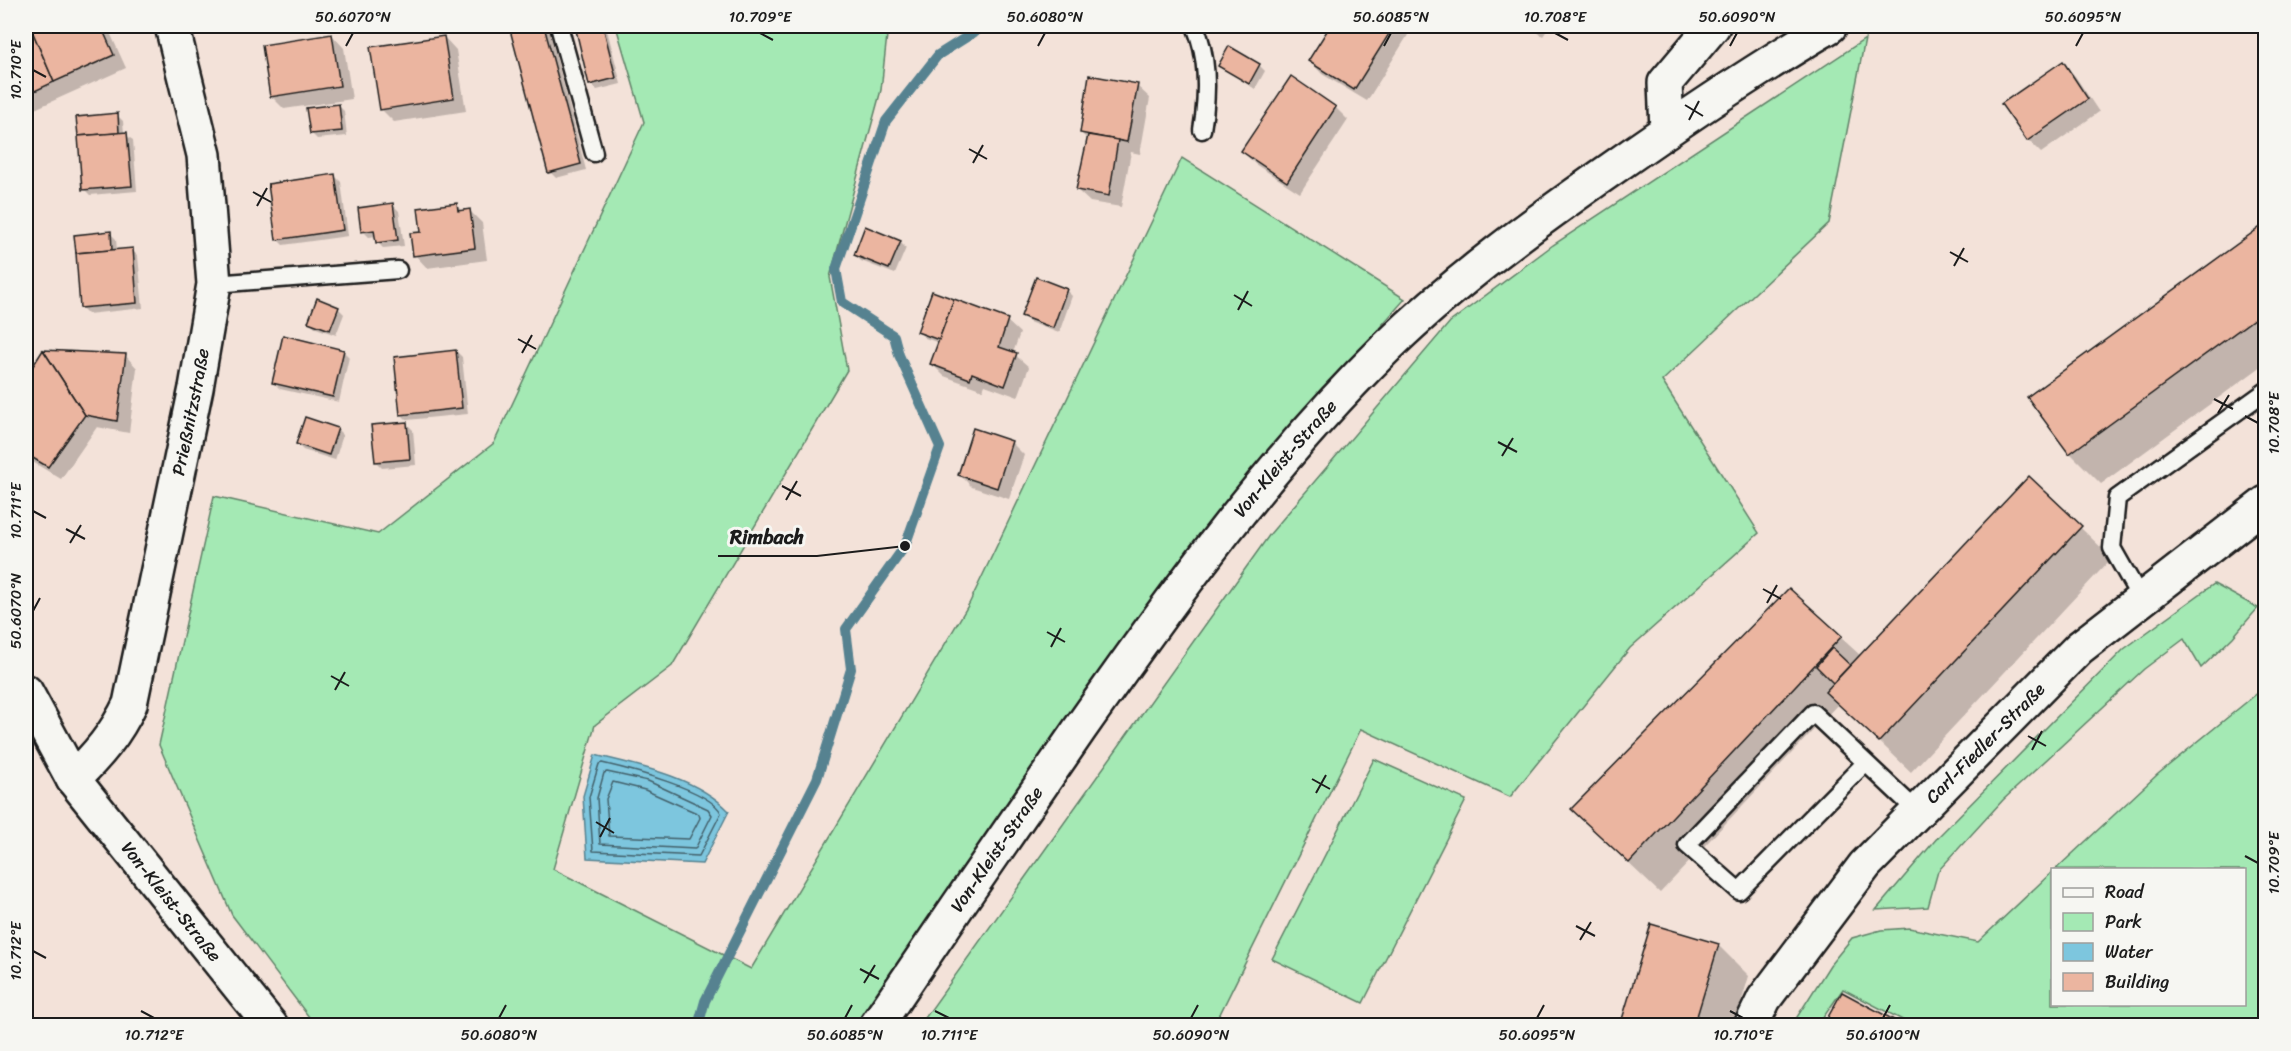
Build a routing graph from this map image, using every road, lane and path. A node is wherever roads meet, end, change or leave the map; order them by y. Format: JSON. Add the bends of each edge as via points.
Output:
{"nodes":[{"id":1,"x":172,"y":26,"type":"edge"},
{"id":2,"x":559,"y":26,"type":"edge"},
{"id":3,"x":1195,"y":26,"type":"edge"},
{"id":4,"x":1713,"y":26,"type":"edge"},
{"id":5,"x":1830,"y":26,"type":"edge"},
{"id":6,"x":1202,"y":130,"type":"dead end"},
{"id":7,"x":1667,"y":130,"type":"junction"},
{"id":8,"x":594,"y":153,"type":"dead end"},
{"id":9,"x":399,"y":270,"type":"dead end"},
{"id":10,"x":213,"y":284,"type":"junction"},
{"id":11,"x":2265,"y":391,"type":"edge"},
{"id":12,"x":2265,"y":503,"type":"edge"},
{"id":13,"x":2141,"y":599,"type":"junction"},
{"id":14,"x":26,"y":692,"type":"edge"},
{"id":15,"x":1865,"y":763,"type":"junction"},
{"id":16,"x":73,"y":779,"type":"junction"},
{"id":17,"x":1918,"y":812,"type":"junction"},
{"id":18,"x":272,"y":1026,"type":"edge"},
{"id":19,"x":876,"y":1026,"type":"edge"},
{"id":20,"x":1751,"y":1026,"type":"edge"}],
"edges":[{"from":1,"to":10,"type":"street","name":"Prießnitzstraße","via":[[204,155]]},
{"from":2,"to":8,"type":"lane"},
{"from":3,"to":6,"type":"lane","via":[[1201,39],[1208,95]]},
{"from":4,"to":7,"type":"street","via":[[1665,82]]},
{"from":5,"to":7,"type":"street","name":"Von-Kleist-Straße"},
{"from":7,"to":19,"type":"street","name":"Von-Kleist-Straße","via":[[1550,212],[1461,281],[1388,347],[1317,421],[1245,506],[1141,642]]},
{"from":9,"to":10,"type":"lane"},
{"from":10,"to":16,"type":"street","name":"Prießnitzstraße","via":[[194,400],[130,704],[105,747]]},
{"from":11,"to":13,"type":"lane","via":[[2117,498],[2112,548]]},
{"from":12,"to":13,"type":"street","name":"Carl-Fiedler-Straße"},
{"from":13,"to":17,"type":"street","name":"Carl-Fiedler-Straße","via":[[2079,648]]},
{"from":14,"to":16,"type":"street","name":"Von-Kleist-Straße"},
{"from":15,"to":15,"type":"lane","via":[[1739,891],[1687,845],[1813,713]]},
{"from":15,"to":17,"type":"lane"},
{"from":16,"to":18,"type":"street","name":"Von-Kleist-Straße"},
{"from":17,"to":20,"type":"street","name":"Carl-Fiedler-Straße","via":[[1859,874],[1764,999]]}]}
